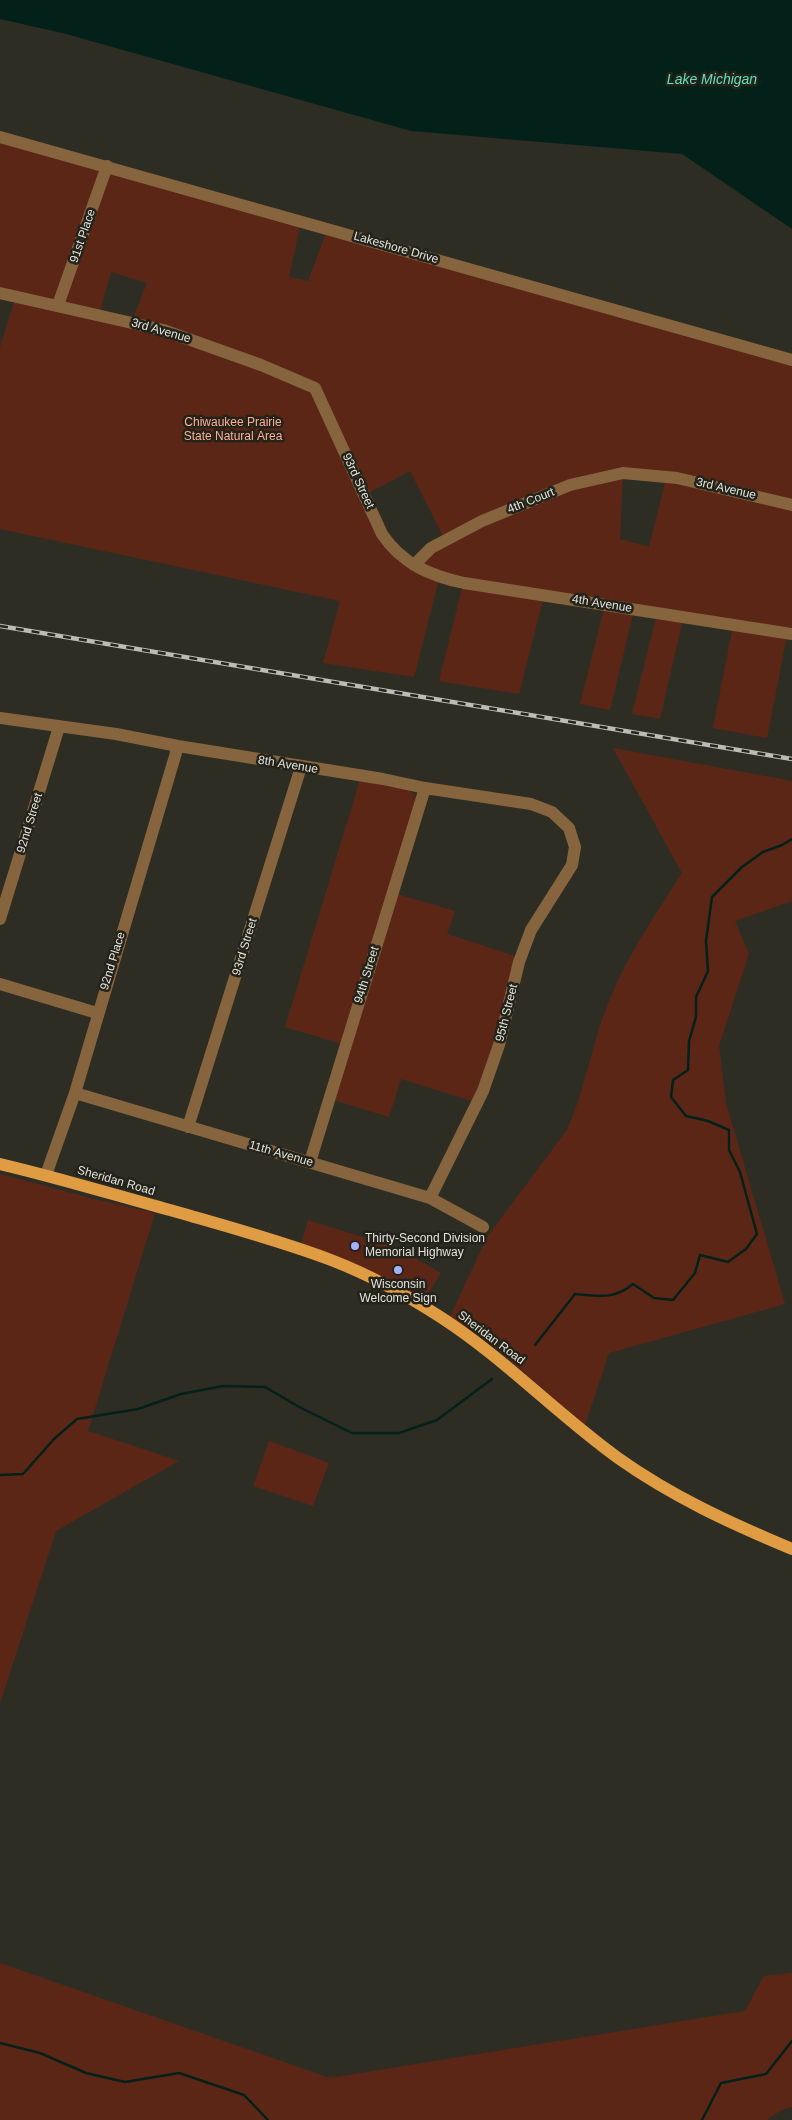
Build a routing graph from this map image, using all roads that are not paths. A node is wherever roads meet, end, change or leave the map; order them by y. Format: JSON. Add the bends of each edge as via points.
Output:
{"nodes":[{"id":1,"x":0,"y":137,"type":"edge"},
{"id":2,"x":107,"y":166,"type":"junction"},
{"id":3,"x":0,"y":293,"type":"edge"},
{"id":4,"x":58,"y":305,"type":"junction"},
{"id":5,"x":792,"y":360,"type":"edge"},
{"id":6,"x":316,"y":388,"type":"joint"},
{"id":7,"x":660,"y":475,"type":"joint"},
{"id":8,"x":792,"y":504,"type":"edge"},
{"id":9,"x":414,"y":565,"type":"junction"},
{"id":10,"x":792,"y":634,"type":"edge"},
{"id":11,"x":0,"y":718,"type":"edge"},
{"id":12,"x":59,"y":727,"type":"junction"},
{"id":13,"x":178,"y":746,"type":"junction"},
{"id":14,"x":301,"y":767,"type":"junction"},
{"id":15,"x":424,"y":788,"type":"junction"},
{"id":16,"x":569,"y":828,"type":"joint"},
{"id":17,"x":0,"y":919,"type":"edge"},
{"id":18,"x":0,"y":984,"type":"edge"},
{"id":19,"x":98,"y":1013,"type":"junction"},
{"id":20,"x":75,"y":1093,"type":"junction"},
{"id":21,"x":188,"y":1127,"type":"junction"},
{"id":22,"x":310,"y":1162,"type":"junction"},
{"id":23,"x":0,"y":1164,"type":"edge"},
{"id":24,"x":46,"y":1175,"type":"junction"},
{"id":25,"x":430,"y":1198,"type":"junction"},
{"id":26,"x":483,"y":1227,"type":"dead end"},
{"id":27,"x":792,"y":1549,"type":"edge"}],
"edges":[{"from":1,"to":2,"type":"street","name":"Lakeshore Drive"},
{"from":2,"to":4,"type":"street","name":"91st Place"},
{"from":2,"to":5,"type":"street","name":"Lakeshore Drive"},
{"from":3,"to":4,"type":"street","name":"3rd Avenue"},
{"from":4,"to":6,"type":"street","name":"3rd Avenue","via":[[163,330]]},
{"from":6,"to":9,"type":"street","name":"93rd Street","via":[[382,534]]},
{"from":7,"to":8,"type":"street","name":"3rd Avenue"},
{"from":7,"to":9,"type":"street","name":"4th Court","via":[[623,473],[570,485],[460,532],[431,548]]},
{"from":9,"to":10,"type":"street","name":"4th Avenue","via":[[440,578],[464,583]]},
{"from":11,"to":12,"type":"street","name":"8th Avenue"},
{"from":12,"to":13,"type":"street","name":"8th Avenue"},
{"from":12,"to":17,"type":"street","name":"92nd Street"},
{"from":13,"to":14,"type":"street","name":"8th Avenue"},
{"from":13,"to":19,"type":"street","name":"92nd Place"},
{"from":14,"to":15,"type":"street","name":"8th Avenue"},
{"from":14,"to":21,"type":"street","name":"93rd Street"},
{"from":15,"to":16,"type":"street","name":"8th Avenue","via":[[531,804],[552,812]]},
{"from":15,"to":22,"type":"street","name":"94th Street"},
{"from":16,"to":25,"type":"street","name":"95th Street","via":[[575,847],[572,865],[532,930],[519,962],[499,1045],[483,1090]]},
{"from":18,"to":19,"type":"street"},
{"from":19,"to":20,"type":"street","name":"92nd Place"},
{"from":20,"to":21,"type":"street","name":"11th Avenue"},
{"from":20,"to":24,"type":"street","name":"92nd Place"},
{"from":21,"to":22,"type":"street","name":"11th Avenue"},
{"from":22,"to":25,"type":"street","name":"11th Avenue"},
{"from":23,"to":24,"type":"main road","name":"Sheridan Road"},
{"from":24,"to":27,"type":"main road","name":"Sheridan Road","via":[[258,1236],[332,1260],[376,1281],[443,1318],[616,1456],[661,1487],[722,1520]]},
{"from":25,"to":26,"type":"street","name":"11th Avenue"}]}
